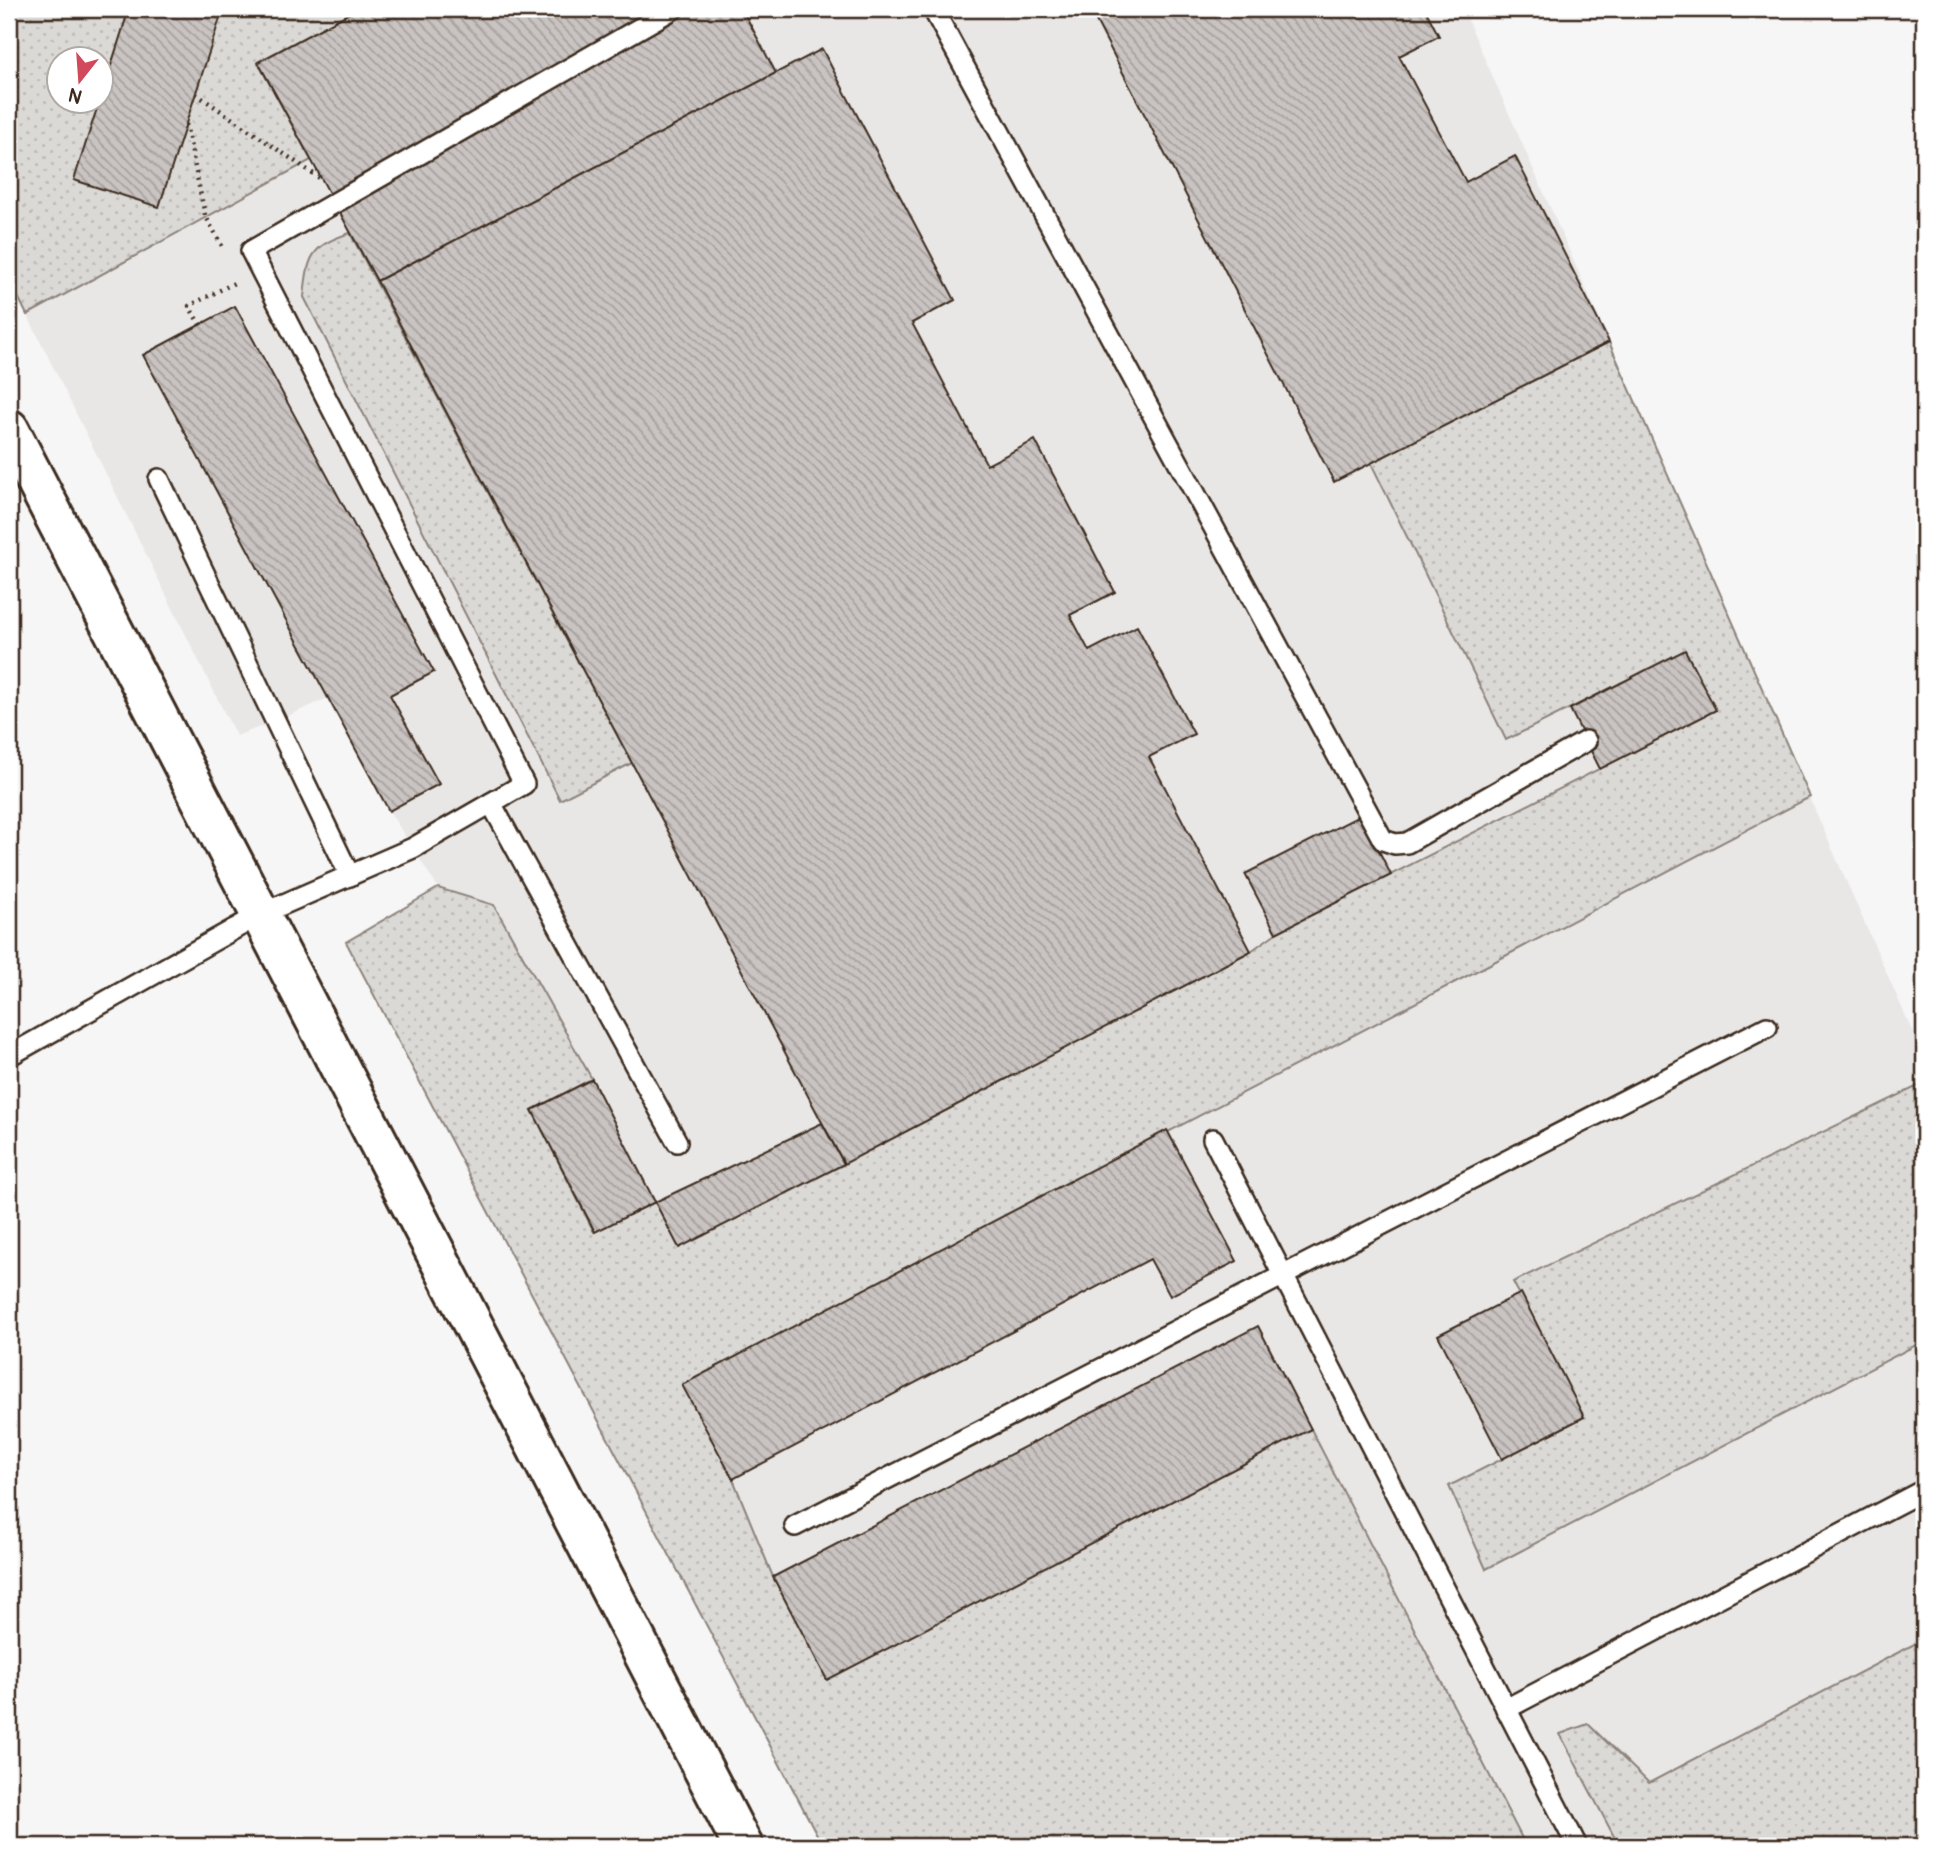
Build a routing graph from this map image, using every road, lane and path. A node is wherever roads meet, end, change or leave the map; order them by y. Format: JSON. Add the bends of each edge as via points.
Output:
{"nodes":[{"id":1,"x":673,"y":9,"type":"edge"},
{"id":2,"x":933,"y":9,"type":"edge"},
{"id":3,"x":196,"y":94,"type":"dead end"},
{"id":4,"x":186,"y":124,"type":"dead end"},
{"id":5,"x":321,"y":179,"type":"dead end"},
{"id":6,"x":223,"y":247,"type":"dead end"},
{"id":7,"x":241,"y":279,"type":"dead end"},
{"id":8,"x":200,"y":325,"type":"dead end"},
{"id":9,"x":9,"y":429,"type":"edge"},
{"id":10,"x":159,"y":479,"type":"dead end"},
{"id":11,"x":1586,"y":741,"type":"dead end"},
{"id":12,"x":491,"y":803,"type":"junction"},
{"id":13,"x":350,"y":876,"type":"junction"},
{"id":14,"x":261,"y":914,"type":"junction"},
{"id":15,"x":1767,"y":1027,"type":"dead end"},
{"id":16,"x":14,"y":1053,"type":"dead end"},
{"id":17,"x":1213,"y":1139,"type":"dead end"},
{"id":18,"x":677,"y":1143,"type":"dead end"},
{"id":19,"x":1284,"y":1277,"type":"junction"},
{"id":20,"x":1924,"y":1490,"type":"edge"},
{"id":21,"x":795,"y":1527,"type":"dead end"},
{"id":22,"x":1506,"y":1709,"type":"junction"},
{"id":23,"x":743,"y":1846,"type":"edge"},
{"id":24,"x":1577,"y":1846,"type":"edge"}],
"edges":[{"from":1,"to":12,"type":"lane","via":[[251,251],[524,784]]},
{"from":2,"to":11,"type":"lane","via":[[1382,840],[1407,843]]},
{"from":3,"to":5,"type":"path"},
{"from":4,"to":6,"type":"path","via":[[205,215]]},
{"from":7,"to":8,"type":"path","via":[[190,306]]},
{"from":9,"to":14,"type":"street"},
{"from":10,"to":13,"type":"lane"},
{"from":12,"to":13,"type":"lane","via":[[413,848]]},
{"from":12,"to":18,"type":"lane"},
{"from":13,"to":14,"type":"lane"},
{"from":14,"to":16,"type":"lane"},
{"from":14,"to":23,"type":"street"},
{"from":15,"to":19,"type":"lane"},
{"from":17,"to":19,"type":"lane"},
{"from":19,"to":21,"type":"lane"},
{"from":19,"to":22,"type":"lane"},
{"from":20,"to":22,"type":"lane"},
{"from":22,"to":24,"type":"lane"}]}
